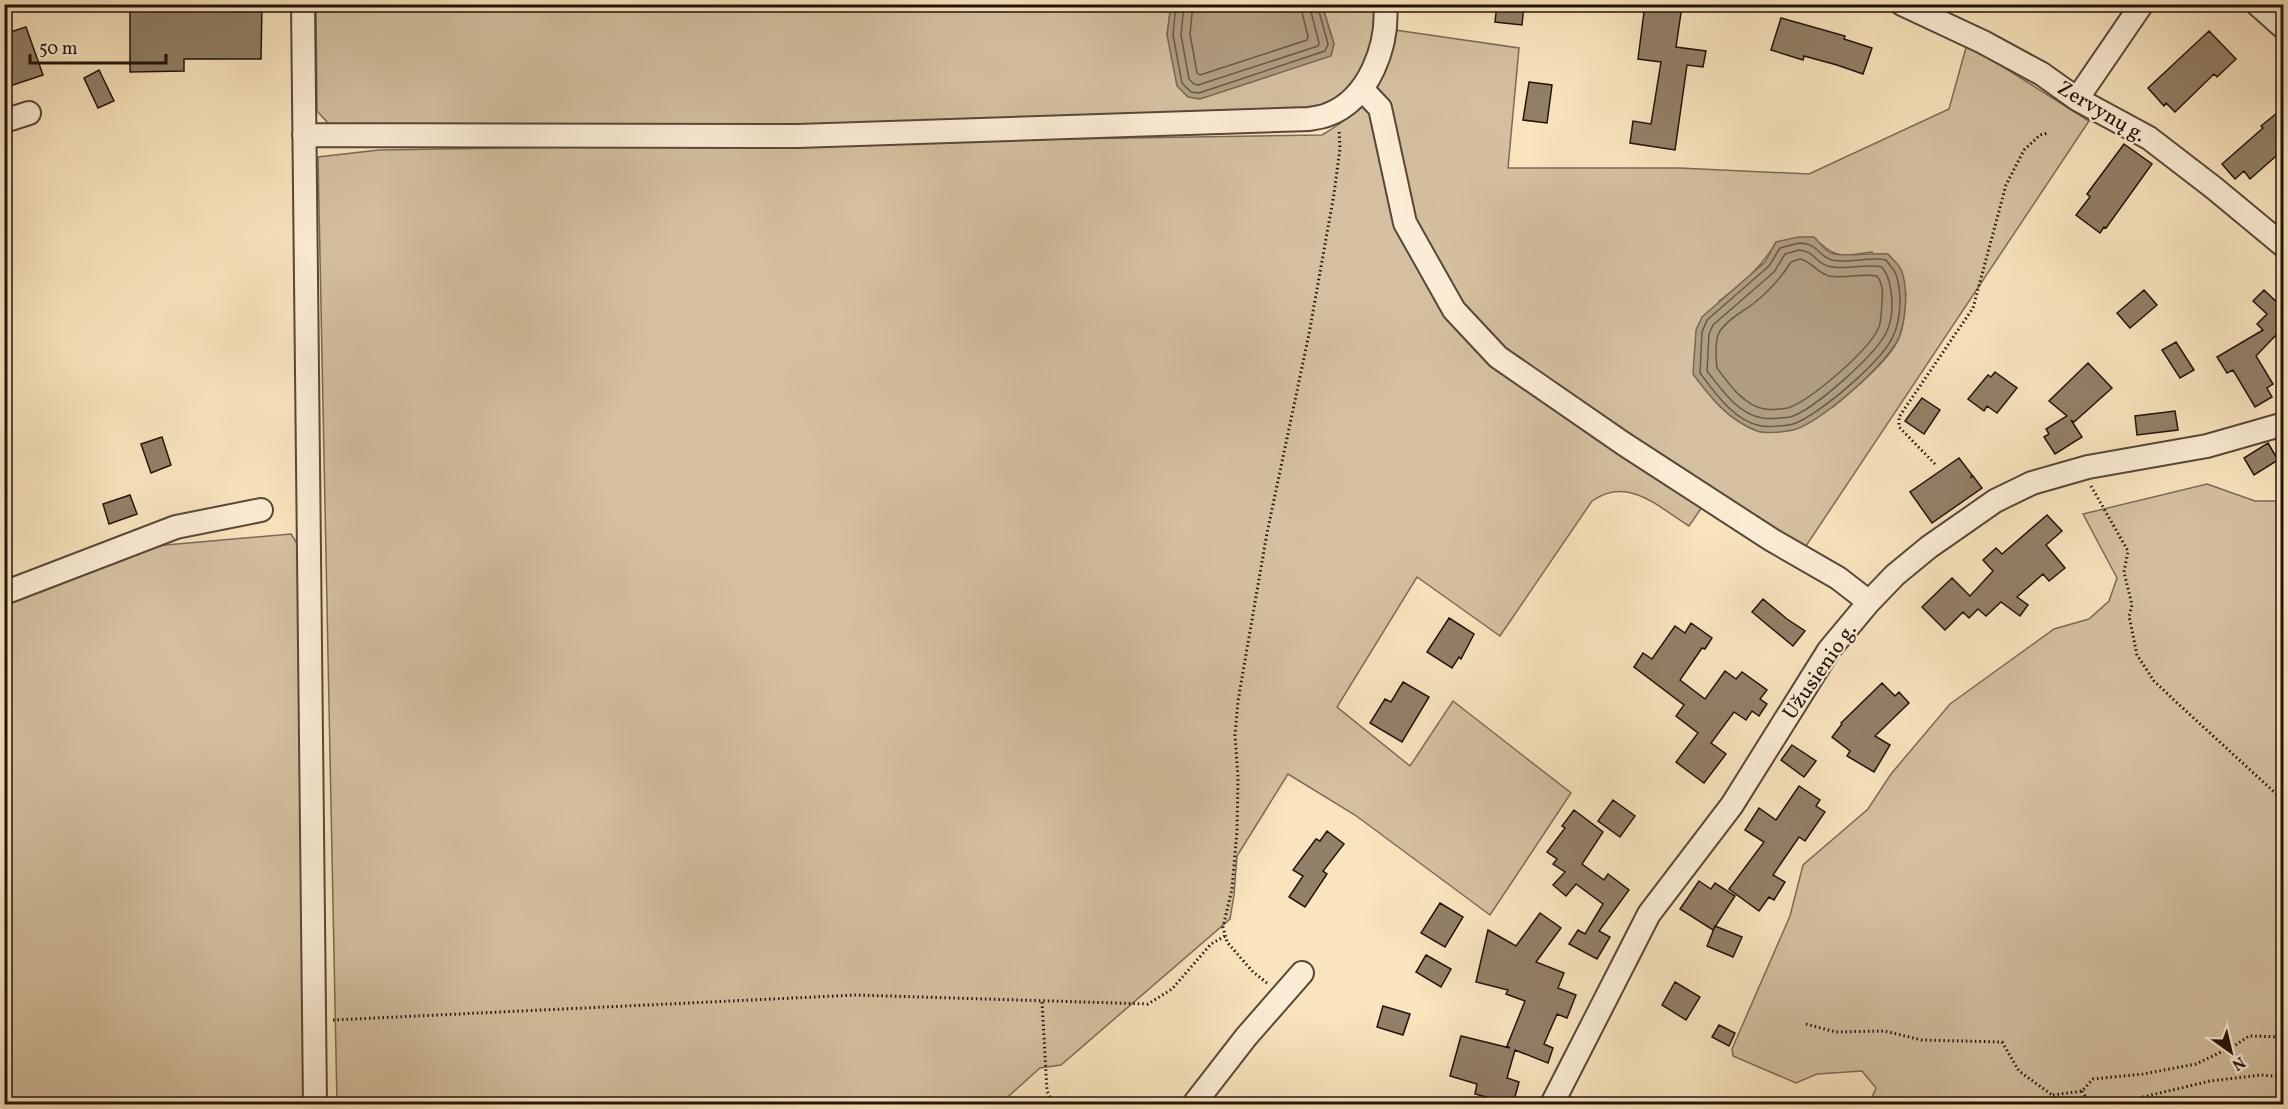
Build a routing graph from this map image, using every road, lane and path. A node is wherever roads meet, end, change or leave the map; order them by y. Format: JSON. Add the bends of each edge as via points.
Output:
{"nodes":[{"id":1,"x":303,"y":4,"type":"edge"},
{"id":2,"x":1385,"y":4,"type":"edge"},
{"id":3,"x":1902,"y":4,"type":"edge"},
{"id":4,"x":2142,"y":4,"type":"edge"},
{"id":5,"x":2257,"y":4,"type":"edge"},
{"id":6,"x":2283,"y":28,"type":"edge"},
{"id":7,"x":1367,"y":79,"type":"junction"},
{"id":8,"x":2077,"y":99,"type":"junction"},
{"id":9,"x":1333,"y":112,"type":"junction"},
{"id":10,"x":29,"y":113,"type":"dead end"},
{"id":11,"x":4,"y":121,"type":"edge"},
{"id":12,"x":2048,"y":133,"type":"dead end"},
{"id":13,"x":304,"y":135,"type":"junction"},
{"id":14,"x":2283,"y":246,"type":"edge"},
{"id":15,"x":2283,"y":424,"type":"edge"},
{"id":16,"x":1935,"y":464,"type":"dead end"},
{"id":17,"x":2081,"y":469,"type":"junction"},
{"id":18,"x":261,"y":510,"type":"dead end"},
{"id":19,"x":4,"y":593,"type":"edge"},
{"id":20,"x":1869,"y":602,"type":"junction"},
{"id":21,"x":2283,"y":801,"type":"edge"},
{"id":22,"x":1225,"y":936,"type":"junction"},
{"id":23,"x":1302,"y":973,"type":"dead end"},
{"id":24,"x":1283,"y":995,"type":"junction"},
{"id":25,"x":1042,"y":1002,"type":"junction"},
{"id":26,"x":1806,"y":1024,"type":"dead end"},
{"id":27,"x":314,"y":1030,"type":"junction"},
{"id":28,"x":2283,"y":1037,"type":"edge"},
{"id":29,"x":2283,"y":1077,"type":"edge"},
{"id":30,"x":2082,"y":1091,"type":"junction"},
{"id":31,"x":2052,"y":1095,"type":"junction"},
{"id":32,"x":315,"y":1104,"type":"edge"},
{"id":33,"x":1053,"y":1104,"type":"edge"},
{"id":34,"x":1194,"y":1104,"type":"edge"},
{"id":35,"x":1552,"y":1104,"type":"edge"},
{"id":36,"x":2061,"y":1104,"type":"edge"}],
"edges":[{"from":1,"to":13,"type":"street"},
{"from":2,"to":7,"type":"street","via":[[1380,51]]},
{"from":3,"to":8,"type":"street","name":"Zervynų g.","via":[[2042,74]]},
{"from":4,"to":8,"type":"street"},
{"from":5,"to":6,"type":"street"},
{"from":7,"to":9,"type":"street","via":[[1344,106]]},
{"from":7,"to":20,"type":"street","via":[[1380,108],[1405,223],[1454,310],[1498,357],[1624,444],[1838,578]]},
{"from":8,"to":14,"type":"street","name":"Zervynų g.","via":[[2149,138]]},
{"from":9,"to":13,"type":"street","via":[[1309,119],[798,136]]},
{"from":9,"to":22,"type":"path","via":[[1340,135],[1334,195],[1267,532],[1238,701],[1237,831],[1232,890],[1223,927]]},
{"from":10,"to":11,"type":"street"},
{"from":12,"to":16,"type":"path","via":[[2024,150],[2006,185],[1972,308],[1899,417],[1899,426]]},
{"from":13,"to":27,"type":"street"},
{"from":15,"to":17,"type":"street","name":"Užusienio g.","via":[[2207,446]]},
{"from":17,"to":20,"type":"street","name":"Užusienio g.","via":[[2032,483],[1995,501],[1929,547]]},
{"from":17,"to":21,"type":"path","via":[[2128,551],[2124,572],[2137,655],[2154,681]]},
{"from":18,"to":19,"type":"street","via":[[176,527]]},
{"from":20,"to":35,"type":"street","name":"Užusienio g.","via":[[1828,650],[1732,805],[1649,914]]},
{"from":22,"to":24,"type":"path","via":[[1253,972]]},
{"from":22,"to":25,"type":"path","via":[[1211,944],[1172,989],[1148,1004]]},
{"from":23,"to":24,"type":"street"},
{"from":24,"to":34,"type":"street"},
{"from":25,"to":27,"type":"path","via":[[856,995]]},
{"from":25,"to":33,"type":"path","via":[[1047,1091]]},
{"from":26,"to":31,"type":"path","via":[[1836,1032],[1884,1031],[1922,1040],[2002,1042],[2019,1071]]},
{"from":27,"to":32,"type":"street"},
{"from":28,"to":30,"type":"path","via":[[2249,1036],[2196,1064],[2093,1079]]},
{"from":29,"to":30,"type":"path","via":[[2261,1075],[2210,1081],[2114,1104],[2089,1102]]},
{"from":30,"to":31,"type":"path"},
{"from":31,"to":36,"type":"path"}]}
